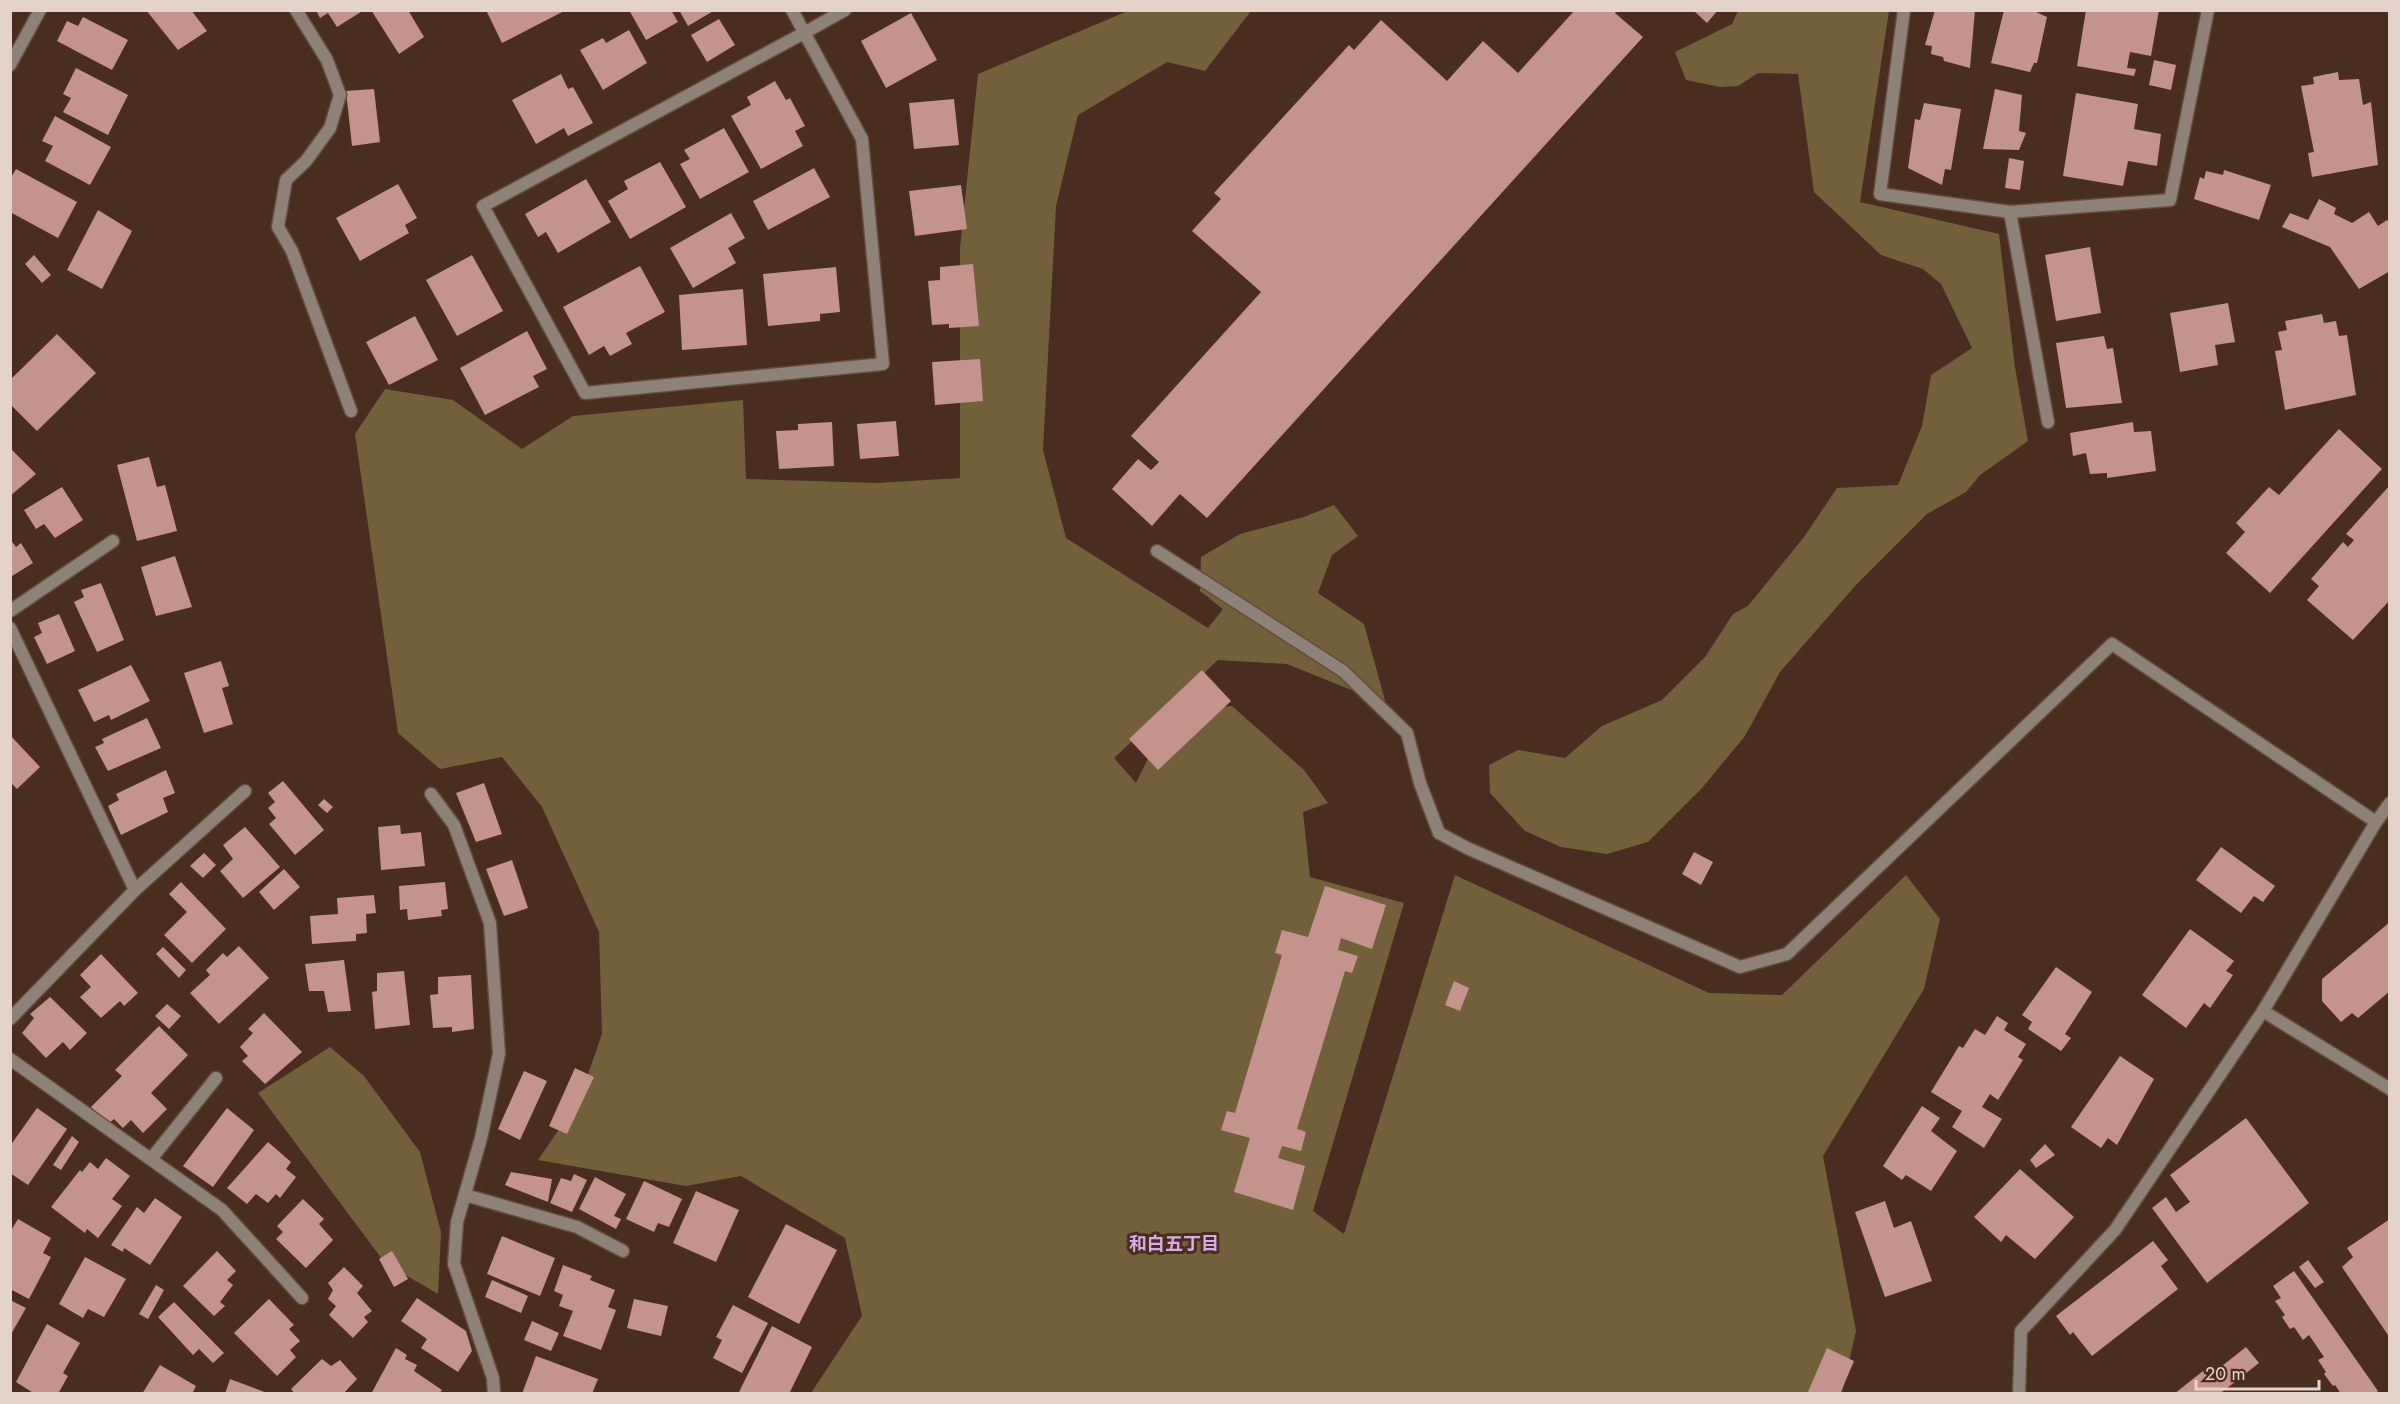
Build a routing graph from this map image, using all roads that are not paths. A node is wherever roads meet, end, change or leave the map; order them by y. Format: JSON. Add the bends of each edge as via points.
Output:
{"nodes":[{"id":1,"x":40,"y":10,"type":"edge"},
{"id":2,"x":296,"y":10,"type":"edge"},
{"id":3,"x":792,"y":10,"type":"edge"},
{"id":4,"x":845,"y":10,"type":"edge"},
{"id":5,"x":1904,"y":10,"type":"edge"},
{"id":6,"x":2208,"y":10,"type":"edge"},
{"id":7,"x":804,"y":33,"type":"junction"},
{"id":8,"x":10,"y":65,"type":"edge"},
{"id":9,"x":2010,"y":212,"type":"junction"},
{"id":10,"x":351,"y":411,"type":"dead end"},
{"id":11,"x":2048,"y":422,"type":"dead end"},
{"id":12,"x":113,"y":541,"type":"dead end"},
{"id":13,"x":1157,"y":551,"type":"dead end"},
{"id":14,"x":10,"y":611,"type":"edge"},
{"id":15,"x":10,"y":628,"type":"edge"},
{"id":16,"x":245,"y":791,"type":"dead end"},
{"id":17,"x":431,"y":794,"type":"dead end"},
{"id":18,"x":2390,"y":803,"type":"edge"},
{"id":19,"x":2376,"y":822,"type":"junction"},
{"id":20,"x":135,"y":890,"type":"junction"},
{"id":21,"x":2263,"y":1011,"type":"junction"},
{"id":22,"x":10,"y":1018,"type":"edge"},
{"id":23,"x":10,"y":1059,"type":"edge"},
{"id":24,"x":216,"y":1078,"type":"dead end"},
{"id":25,"x":2390,"y":1089,"type":"edge"},
{"id":26,"x":151,"y":1160,"type":"junction"},
{"id":27,"x":465,"y":1195,"type":"junction"},
{"id":28,"x":623,"y":1251,"type":"dead end"},
{"id":29,"x":302,"y":1298,"type":"dead end"},
{"id":30,"x":494,"y":1394,"type":"edge"},
{"id":31,"x":2019,"y":1394,"type":"edge"}],
"edges":[{"from":1,"to":8,"type":"street"},
{"from":2,"to":10,"type":"street","via":[[327,60],[340,95],[330,128],[286,180],[278,227],[292,251]]},
{"from":3,"to":7,"type":"street"},
{"from":4,"to":7,"type":"street"},
{"from":5,"to":9,"type":"street","via":[[1880,194]]},
{"from":6,"to":9,"type":"street","via":[[2170,200]]},
{"from":7,"to":7,"type":"street","via":[[862,139],[883,364],[585,393],[483,206]]},
{"from":9,"to":11,"type":"street"},
{"from":12,"to":14,"type":"street"},
{"from":13,"to":19,"type":"street","via":[[1342,670],[1407,733],[1439,833],[1740,968],[1787,954],[2112,644]]},
{"from":15,"to":20,"type":"street"},
{"from":16,"to":20,"type":"street"},
{"from":17,"to":27,"type":"street","via":[[454,825],[490,923],[499,1054]]},
{"from":18,"to":19,"type":"street"},
{"from":19,"to":21,"type":"street"},
{"from":20,"to":22,"type":"street"},
{"from":21,"to":25,"type":"street"},
{"from":21,"to":31,"type":"street","via":[[2115,1230],[2021,1331]]},
{"from":23,"to":26,"type":"street"},
{"from":24,"to":26,"type":"street"},
{"from":26,"to":29,"type":"street","via":[[222,1210]]},
{"from":27,"to":28,"type":"street","via":[[577,1227]]},
{"from":27,"to":30,"type":"street","via":[[457,1222],[454,1264],[493,1378]]}]}
